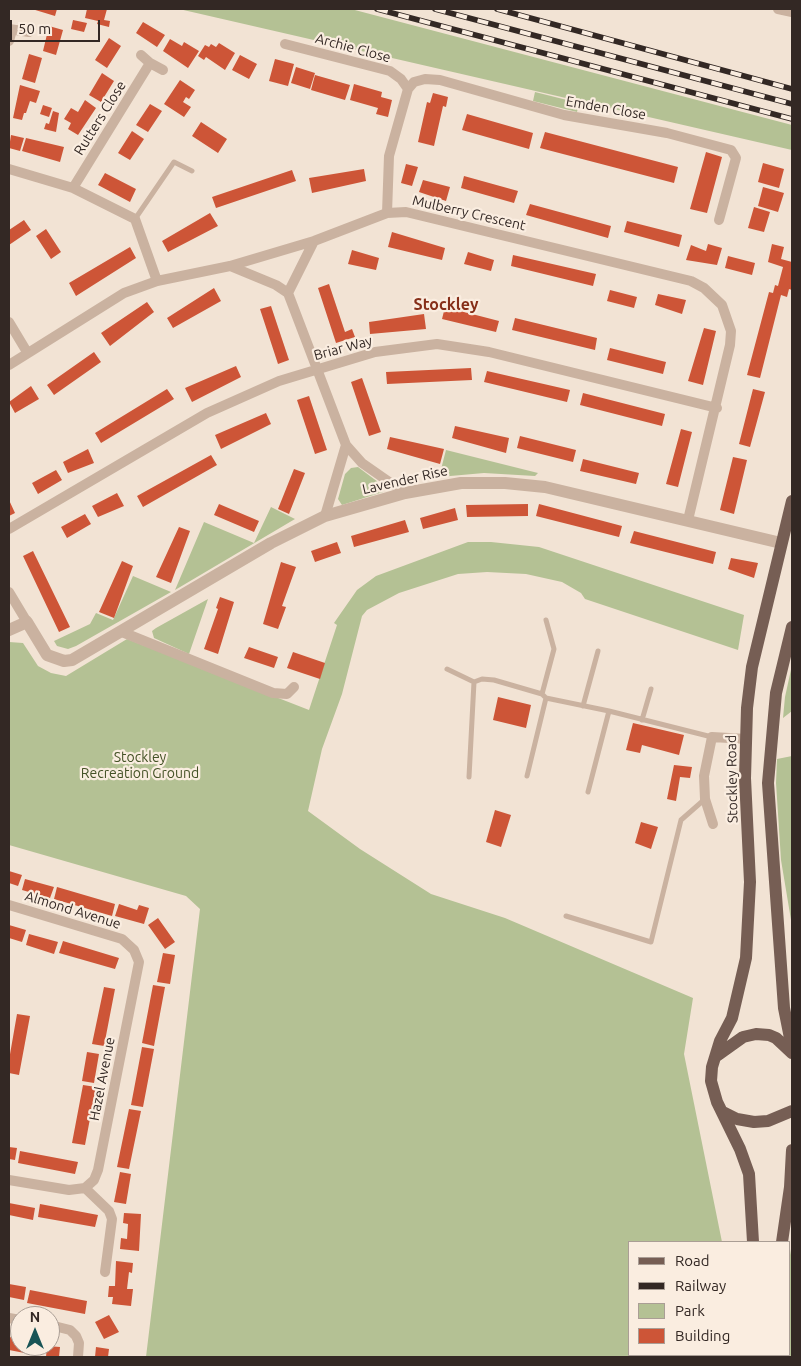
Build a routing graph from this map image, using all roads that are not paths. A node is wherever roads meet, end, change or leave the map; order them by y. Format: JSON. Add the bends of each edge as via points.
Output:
{"nodes":[{"id":1,"x":778,"y":9,"type":"edge"},
{"id":2,"x":792,"y":12,"type":"edge"},
{"id":3,"x":10,"y":29,"type":"edge"},
{"id":4,"x":29,"y":32,"type":"dead end"},
{"id":5,"x":9,"y":41,"type":"edge"},
{"id":6,"x":285,"y":44,"type":"dead end"},
{"id":7,"x":140,"y":54,"type":"dead end"},
{"id":8,"x":150,"y":63,"type":"junction"},
{"id":9,"x":163,"y":70,"type":"dead end"},
{"id":10,"x":408,"y":89,"type":"junction"},
{"id":11,"x":9,"y":169,"type":"edge"},
{"id":12,"x":192,"y":171,"type":"dead end"},
{"id":13,"x":73,"y":188,"type":"junction"},
{"id":14,"x":387,"y":213,"type":"junction"},
{"id":15,"x":135,"y":219,"type":"junction"},
{"id":16,"x":719,"y":220,"type":"dead end"},
{"id":17,"x":314,"y":241,"type":"junction"},
{"id":18,"x":230,"y":266,"type":"junction"},
{"id":19,"x":157,"y":282,"type":"junction"},
{"id":20,"x":288,"y":293,"type":"junction"},
{"id":21,"x":9,"y":322,"type":"edge"},
{"id":22,"x":27,"y":352,"type":"junction"},
{"id":23,"x":9,"y":365,"type":"edge"},
{"id":24,"x":317,"y":369,"type":"junction"},
{"id":25,"x":717,"y":408,"type":"junction"},
{"id":26,"x":346,"y":445,"type":"junction"},
{"id":27,"x":405,"y":493,"type":"junction"},
{"id":28,"x":792,"y":501,"type":"edge"},
{"id":29,"x":325,"y":516,"type":"junction"},
{"id":30,"x":688,"y":520,"type":"junction"},
{"id":31,"x":789,"y":523,"type":"edge"},
{"id":32,"x":9,"y":529,"type":"edge"},
{"id":33,"x":780,"y":543,"type":"junction"},
{"id":34,"x":9,"y":592,"type":"edge"},
{"id":35,"x":546,"y":620,"type":"dead end"},
{"id":36,"x":27,"y":622,"type":"junction"},
{"id":37,"x":792,"y":628,"type":"edge"},
{"id":38,"x":9,"y":630,"type":"edge"},
{"id":39,"x":122,"y":632,"type":"junction"},
{"id":40,"x":598,"y":651,"type":"dead end"},
{"id":41,"x":448,"y":669,"type":"dead end"},
{"id":42,"x":474,"y":682,"type":"junction"},
{"id":43,"x":294,"y":687,"type":"dead end"},
{"id":44,"x":651,"y":689,"type":"dead end"},
{"id":45,"x":544,"y":696,"type":"junction"},
{"id":46,"x":583,"y":706,"type":"junction"},
{"id":47,"x":609,"y":711,"type":"junction"},
{"id":48,"x":642,"y":720,"type":"junction"},
{"id":49,"x":712,"y":737,"type":"junction"},
{"id":50,"x":746,"y":739,"type":"junction"},
{"id":51,"x":527,"y":776,"type":"dead end"},
{"id":52,"x":469,"y":777,"type":"dead end"},
{"id":53,"x":588,"y":792,"type":"dead end"},
{"id":54,"x":705,"y":799,"type":"junction"},
{"id":55,"x":713,"y":824,"type":"dead end"},
{"id":56,"x":9,"y":905,"type":"edge"},
{"id":57,"x":566,"y":916,"type":"dead end"},
{"id":58,"x":138,"y":970,"type":"joint"},
{"id":59,"x":792,"y":1048,"type":"edge"},
{"id":60,"x":792,"y":1053,"type":"edge"},
{"id":61,"x":714,"y":1057,"type":"junction"},
{"id":62,"x":792,"y":1111,"type":"edge"},
{"id":63,"x":724,"y":1112,"type":"junction"},
{"id":64,"x":792,"y":1150,"type":"edge"},
{"id":65,"x":9,"y":1180,"type":"edge"},
{"id":66,"x":86,"y":1188,"type":"junction"},
{"id":67,"x":753,"y":1241,"type":"edge"},
{"id":68,"x":782,"y":1241,"type":"edge"},
{"id":69,"x":105,"y":1272,"type":"dead end"},
{"id":70,"x":60,"y":1328,"type":"edge"},
{"id":71,"x":78,"y":1354,"type":"edge"}],
"edges":[{"from":1,"to":2,"type":"street"},
{"from":3,"to":4,"type":"street"},
{"from":3,"to":5,"type":"street"},
{"from":6,"to":10,"type":"street","name":"Archie Close","via":[[390,71]]},
{"from":7,"to":8,"type":"street"},
{"from":8,"to":9,"type":"street"},
{"from":8,"to":13,"type":"street","name":"Rutters Close"},
{"from":10,"to":14,"type":"street","via":[[389,156]]},
{"from":10,"to":16,"type":"street","name":"Emden Close","via":[[414,82],[440,80],[564,116],[667,133],[731,150],[736,158]]},
{"from":11,"to":13,"type":"street"},
{"from":12,"to":15,"type":"lane","via":[[174,162]]},
{"from":13,"to":15,"type":"street"},
{"from":14,"to":17,"type":"street","name":"Mulberry Crescent"},
{"from":14,"to":25,"type":"street","name":"Mulberry Crescent","via":[[406,212],[691,281],[704,288],[722,305],[731,331]]},
{"from":15,"to":19,"type":"street"},
{"from":17,"to":18,"type":"street","name":"Mulberry Crescent"},
{"from":17,"to":20,"type":"street"},
{"from":18,"to":19,"type":"street","name":"Mulberry Crescent"},
{"from":18,"to":20,"type":"street"},
{"from":19,"to":22,"type":"street","name":"Mulberry Crescent","via":[[124,294]]},
{"from":20,"to":24,"type":"street"},
{"from":21,"to":22,"type":"street"},
{"from":22,"to":23,"type":"street","name":"Mulberry Crescent"},
{"from":24,"to":25,"type":"street","name":"Briar Way","via":[[375,352],[437,344],[489,352]]},
{"from":24,"to":26,"type":"street"},
{"from":24,"to":32,"type":"street","name":"Briar Way","via":[[279,381],[207,413]]},
{"from":25,"to":30,"type":"street","name":"Mulberry Crescent"},
{"from":26,"to":27,"type":"street","via":[[362,463]]},
{"from":26,"to":29,"type":"street"},
{"from":27,"to":29,"type":"street","name":"Lavender Rise"},
{"from":27,"to":30,"type":"street","name":"Lavender Rise","via":[[461,483],[505,483],[545,487]]},
{"from":28,"to":31,"type":"main road","name":"Stockley Road"},
{"from":29,"to":39,"type":"street","name":"Lavender Rise","via":[[271,543]]},
{"from":30,"to":33,"type":"street","name":"Lavender Rise"},
{"from":31,"to":33,"type":"main road","name":"Stockley Road"},
{"from":33,"to":50,"type":"main road","name":"Stockley Road","via":[[752,667]]},
{"from":34,"to":36,"type":"street"},
{"from":35,"to":45,"type":"lane","via":[[554,649]]},
{"from":36,"to":38,"type":"street"},
{"from":36,"to":39,"type":"street","name":"Lavender Rise","via":[[47,655],[57,660],[68,661]]},
{"from":37,"to":59,"type":"main road","via":[[776,693],[777,721],[768,782],[784,1008]]},
{"from":39,"to":43,"type":"street","via":[[273,692],[284,694]]},
{"from":40,"to":46,"type":"lane"},
{"from":41,"to":42,"type":"lane"},
{"from":42,"to":45,"type":"lane","via":[[494,680]]},
{"from":42,"to":52,"type":"lane"},
{"from":44,"to":48,"type":"lane"},
{"from":45,"to":46,"type":"lane"},
{"from":45,"to":51,"type":"lane"},
{"from":46,"to":47,"type":"lane"},
{"from":47,"to":48,"type":"lane"},
{"from":47,"to":53,"type":"lane"},
{"from":48,"to":49,"type":"lane"},
{"from":49,"to":50,"type":"street"},
{"from":49,"to":54,"type":"street","via":[[704,776]]},
{"from":50,"to":61,"type":"main road","name":"Stockley Road","via":[[749,932],[743,978],[732,1018]]},
{"from":54,"to":55,"type":"street"},
{"from":54,"to":57,"type":"lane","via":[[681,820],[651,942]]},
{"from":56,"to":58,"type":"street","name":"Almond Avenue","via":[[122,939],[138,956]]},
{"from":58,"to":66,"type":"street","name":"Hazel Avenue","via":[[98,1170]]},
{"from":60,"to":61,"type":"main road","via":[[776,1038],[756,1034],[743,1037]]},
{"from":61,"to":63,"type":"main road","name":"Stockley Road","via":[[711,1081],[717,1102]]},
{"from":62,"to":63,"type":"main road","via":[[768,1121],[754,1122],[737,1120]]},
{"from":63,"to":67,"type":"main road","name":"Stockley Road","via":[[749,1174]]},
{"from":64,"to":68,"type":"main road"},
{"from":65,"to":66,"type":"street","via":[[69,1190]]},
{"from":66,"to":69,"type":"street","via":[[109,1211],[112,1219]]},
{"from":70,"to":71,"type":"street","via":[[70,1330],[79,1343]]}]}
